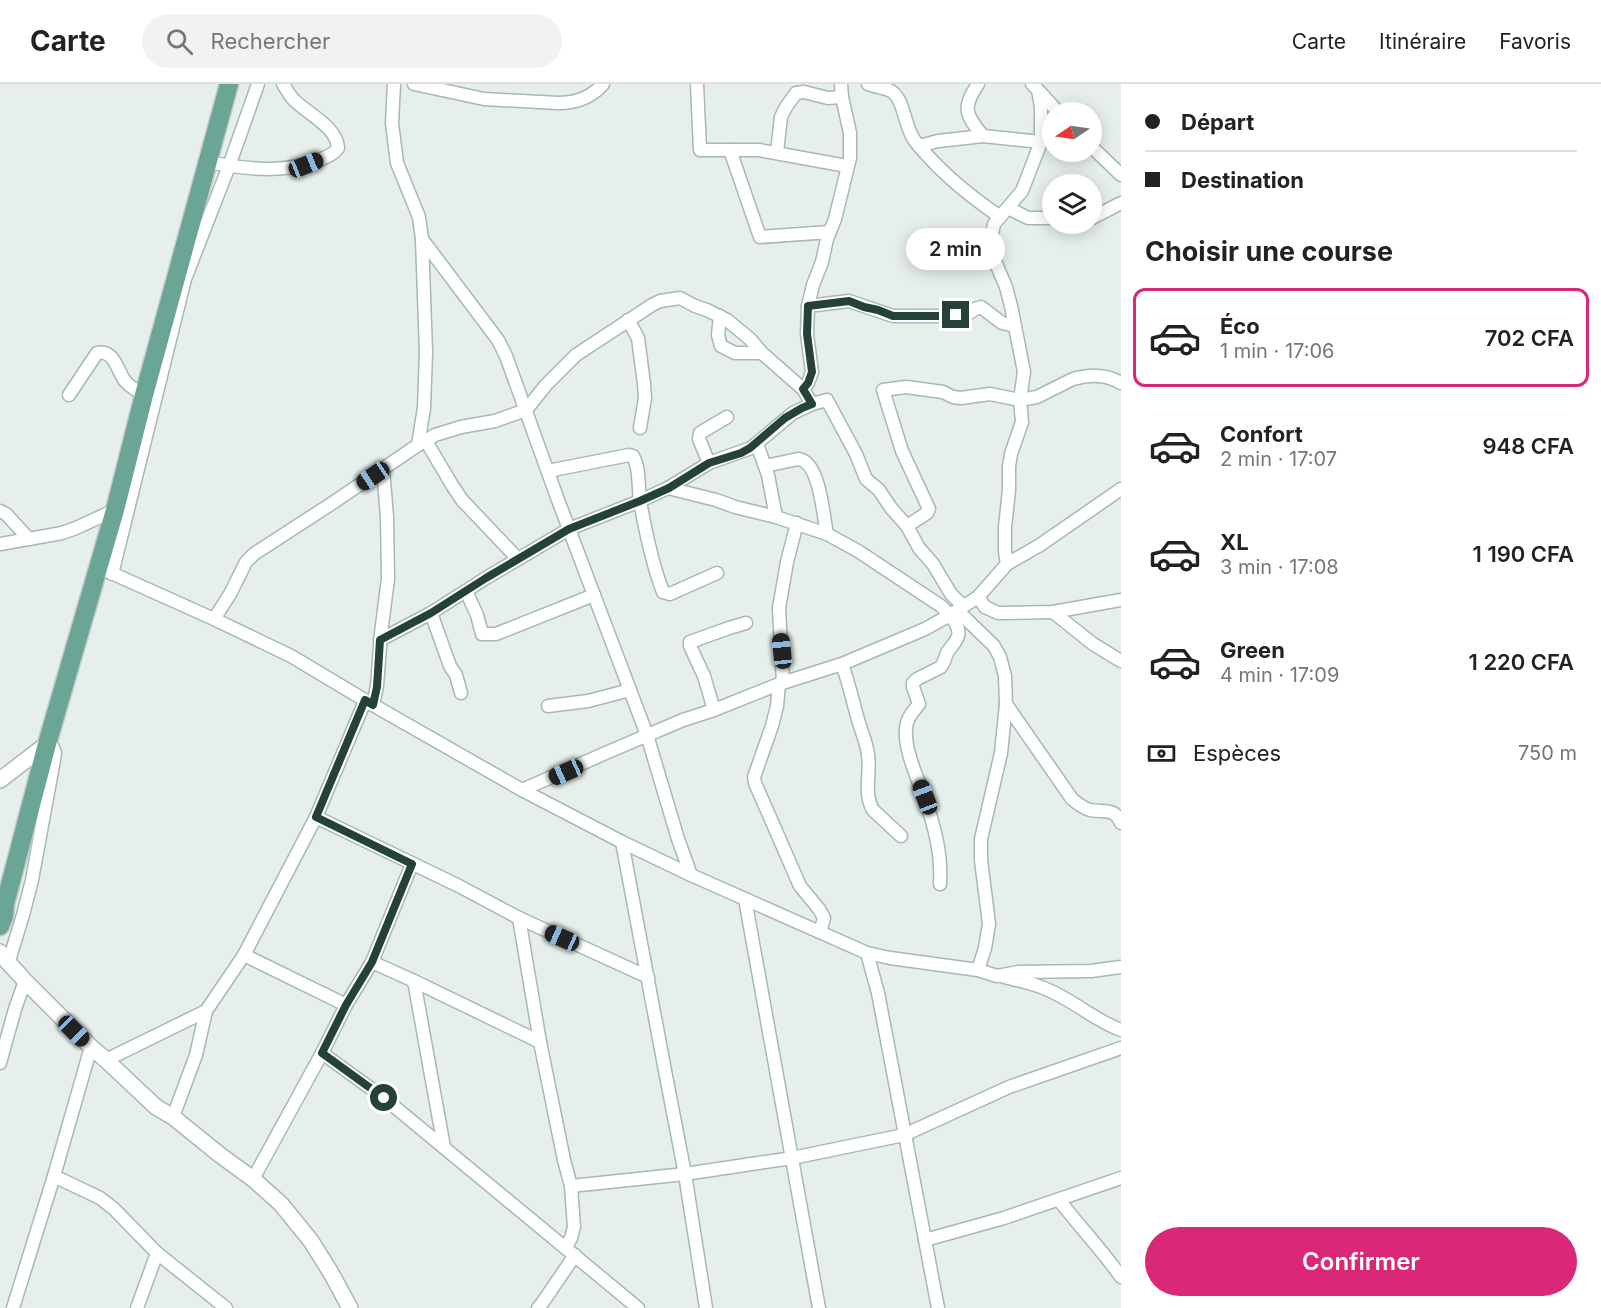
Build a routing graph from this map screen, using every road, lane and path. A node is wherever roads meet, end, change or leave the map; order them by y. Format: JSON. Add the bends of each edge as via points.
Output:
{"nodes":[{"id":1,"x":229,"y":84,"type":"edge"},
{"id":2,"x":258,"y":84,"type":"edge"},
{"id":3,"x":283,"y":84,"type":"edge"},
{"id":4,"x":394,"y":84,"type":"edge"},
{"id":5,"x":414,"y":84,"type":"edge"},
{"id":6,"x":603,"y":84,"type":"edge"},
{"id":7,"x":697,"y":84,"type":"edge"},
{"id":8,"x":868,"y":84,"type":"edge"},
{"id":9,"x":978,"y":84,"type":"edge"},
{"id":10,"x":883,"y":86,"type":"edge"},
{"id":11,"x":1035,"y":87,"type":"edge"},
{"id":12,"x":841,"y":90,"type":"edge"},
{"id":13,"x":1049,"y":102,"type":"edge"},
{"id":14,"x":983,"y":136,"type":"junction"},
{"id":15,"x":1041,"y":142,"type":"junction"},
{"id":16,"x":919,"y":146,"type":"junction"},
{"id":17,"x":730,"y":150,"type":"junction"},
{"id":18,"x":777,"y":152,"type":"junction"},
{"id":19,"x":1102,"y":157,"type":"edge"},
{"id":20,"x":208,"y":162,"type":"junction"},
{"id":21,"x":229,"y":166,"type":"junction"},
{"id":22,"x":847,"y":166,"type":"junction"},
{"id":23,"x":1121,"y":175,"type":"edge"},
{"id":24,"x":1121,"y":202,"type":"edge"},
{"id":25,"x":1004,"y":212,"type":"junction"},
{"id":26,"x":1102,"y":212,"type":"edge"},
{"id":27,"x":1042,"y":218,"type":"edge"},
{"id":28,"x":830,"y":232,"type":"junction"},
{"id":29,"x":422,"y":239,"type":"junction"},
{"id":30,"x":808,"y":306,"type":"junction"},
{"id":31,"x":720,"y":316,"type":"junction"},
{"id":32,"x":628,"y":320,"type":"junction"},
{"id":33,"x":1015,"y":326,"type":"junction"},
{"id":34,"x":762,"y":353,"type":"junction"},
{"id":35,"x":1121,"y":383,"type":"edge"},
{"id":36,"x":803,"y":389,"type":"junction"},
{"id":37,"x":69,"y":395,"type":"dead end"},
{"id":38,"x":144,"y":395,"type":"junction"},
{"id":39,"x":1020,"y":399,"type":"junction"},
{"id":40,"x":812,"y":404,"type":"junction"},
{"id":41,"x":526,"y":410,"type":"junction"},
{"id":42,"x":727,"y":417,"type":"dead end"},
{"id":43,"x":640,"y":428,"type":"dead end"},
{"id":44,"x":422,"y":443,"type":"junction"},
{"id":45,"x":757,"y":444,"type":"junction"},
{"id":46,"x":709,"y":463,"type":"junction"},
{"id":47,"x":765,"y":466,"type":"junction"},
{"id":48,"x":384,"y":469,"type":"junction"},
{"id":49,"x":548,"y":471,"type":"junction"},
{"id":50,"x":669,"y":488,"type":"junction"},
{"id":51,"x":1121,"y":489,"type":"edge"},
{"id":52,"x":640,"y":501,"type":"junction"},
{"id":53,"x":115,"y":510,"type":"junction"},
{"id":54,"x":0,"y":511,"type":"edge"},
{"id":55,"x":776,"y":516,"type":"junction"},
{"id":56,"x":797,"y":523,"type":"junction"},
{"id":57,"x":907,"y":526,"type":"junction"},
{"id":58,"x":569,"y":529,"type":"junction"},
{"id":59,"x":827,"y":534,"type":"junction"},
{"id":60,"x":29,"y":539,"type":"junction"},
{"id":61,"x":0,"y":544,"type":"edge"},
{"id":62,"x":518,"y":559,"type":"junction"},
{"id":63,"x":1007,"y":564,"type":"junction"},
{"id":64,"x":105,"y":571,"type":"junction"},
{"id":65,"x":717,"y":573,"type":"dead end"},
{"id":66,"x":466,"y":591,"type":"junction"},
{"id":67,"x":594,"y":595,"type":"junction"},
{"id":68,"x":978,"y":597,"type":"junction"},
{"id":69,"x":1121,"y":600,"type":"edge"},
{"id":70,"x":958,"y":610,"type":"junction"},
{"id":71,"x":1053,"y":612,"type":"junction"},
{"id":72,"x":431,"y":613,"type":"junction"},
{"id":73,"x":214,"y":619,"type":"junction"},
{"id":74,"x":746,"y":623,"type":"dead end"},
{"id":75,"x":380,"y":640,"type":"junction"},
{"id":76,"x":1121,"y":661,"type":"edge"},
{"id":77,"x":842,"y":664,"type":"junction"},
{"id":78,"x":781,"y":683,"type":"junction"},
{"id":79,"x":630,"y":690,"type":"junction"},
{"id":80,"x":461,"y":693,"type":"dead end"},
{"id":81,"x":369,"y":703,"type":"junction"},
{"id":82,"x":1006,"y":704,"type":"junction"},
{"id":83,"x":548,"y":706,"type":"dead end"},
{"id":84,"x":714,"y":710,"type":"junction"},
{"id":85,"x":647,"y":735,"type":"junction"},
{"id":86,"x":47,"y":744,"type":"junction"},
{"id":87,"x":0,"y":780,"type":"edge"},
{"id":88,"x":522,"y":790,"type":"junction"},
{"id":89,"x":316,"y":817,"type":"junction"},
{"id":90,"x":1121,"y":823,"type":"edge"},
{"id":91,"x":902,"y":836,"type":"dead end"},
{"id":92,"x":622,"y":843,"type":"junction"},
{"id":93,"x":412,"y":864,"type":"junction"},
{"id":94,"x":691,"y":875,"type":"junction"},
{"id":95,"x":940,"y":884,"type":"dead end"},
{"id":96,"x":745,"y":899,"type":"junction"},
{"id":97,"x":519,"y":918,"type":"junction"},
{"id":98,"x":0,"y":927,"type":"edge"},
{"id":99,"x":820,"y":932,"type":"junction"},
{"id":100,"x":867,"y":953,"type":"junction"},
{"id":101,"x":244,"y":955,"type":"junction"},
{"id":102,"x":4,"y":958,"type":"edge"},
{"id":103,"x":372,"y":962,"type":"junction"},
{"id":104,"x":1121,"y":968,"type":"edge"},
{"id":105,"x":978,"y":970,"type":"junction"},
{"id":106,"x":997,"y":976,"type":"junction"},
{"id":107,"x":648,"y":977,"type":"junction"},
{"id":108,"x":25,"y":981,"type":"junction"},
{"id":109,"x":414,"y":981,"type":"junction"},
{"id":110,"x":346,"y":1005,"type":"junction"},
{"id":111,"x":206,"y":1011,"type":"junction"},
{"id":112,"x":1121,"y":1030,"type":"edge"},
{"id":113,"x":540,"y":1042,"type":"junction"},
{"id":114,"x":91,"y":1047,"type":"junction"},
{"id":115,"x":1121,"y":1048,"type":"edge"},
{"id":116,"x":322,"y":1053,"type":"junction"},
{"id":117,"x":106,"y":1060,"type":"junction"},
{"id":118,"x":0,"y":1063,"type":"edge"},
{"id":119,"x":173,"y":1117,"type":"junction"},
{"id":120,"x":904,"y":1135,"type":"junction"},
{"id":121,"x":444,"y":1147,"type":"junction"},
{"id":122,"x":792,"y":1158,"type":"junction"},
{"id":123,"x":686,"y":1174,"type":"junction"},
{"id":124,"x":54,"y":1176,"type":"junction"},
{"id":125,"x":1121,"y":1178,"type":"edge"},
{"id":126,"x":253,"y":1179,"type":"junction"},
{"id":127,"x":570,"y":1186,"type":"junction"},
{"id":128,"x":1059,"y":1200,"type":"junction"},
{"id":129,"x":925,"y":1240,"type":"junction"},
{"id":130,"x":571,"y":1251,"type":"junction"},
{"id":131,"x":158,"y":1253,"type":"junction"},
{"id":132,"x":1121,"y":1277,"type":"edge"},
{"id":133,"x":13,"y":1308,"type":"edge"},
{"id":134,"x":137,"y":1308,"type":"edge"},
{"id":135,"x":226,"y":1308,"type":"edge"},
{"id":136,"x":351,"y":1308,"type":"edge"},
{"id":137,"x":538,"y":1308,"type":"edge"},
{"id":138,"x":638,"y":1308,"type":"edge"},
{"id":139,"x":706,"y":1308,"type":"edge"},
{"id":140,"x":819,"y":1308,"type":"edge"},
{"id":141,"x":938,"y":1308,"type":"edge"}],
"edges":[{"from":1,"to":20,"type":"main road"},
{"from":2,"to":21,"type":"street"},
{"from":3,"to":21,"type":"street","via":[[293,99],[335,137],[338,148],[306,165],[289,168]]},
{"from":4,"to":29,"type":"street","via":[[392,123],[397,163],[419,217]]},
{"from":5,"to":6,"type":"street","via":[[484,99],[568,103],[596,93]]},
{"from":7,"to":17,"type":"street","via":[[700,150]]},
{"from":8,"to":10,"type":"street"},
{"from":9,"to":14,"type":"street","via":[[967,109],[970,121]]},
{"from":10,"to":16,"type":"street","via":[[897,97],[909,132]]},
{"from":11,"to":13,"type":"street"},
{"from":11,"to":15,"type":"street","via":[[1041,114]]},
{"from":12,"to":18,"type":"street","via":[[828,98],[796,93],[781,117]]},
{"from":12,"to":22,"type":"street","via":[[851,140]]},
{"from":14,"to":15,"type":"street"},
{"from":14,"to":16,"type":"street"},
{"from":15,"to":25,"type":"street","via":[[1022,191]]},
{"from":16,"to":25,"type":"street","via":[[984,206]]},
{"from":17,"to":18,"type":"street"},
{"from":17,"to":28,"type":"street","via":[[760,237]]},
{"from":18,"to":22,"type":"street"},
{"from":19,"to":23,"type":"street"},
{"from":20,"to":21,"type":"street"},
{"from":20,"to":38,"type":"main road"},
{"from":21,"to":64,"type":"street","via":[[185,279]]},
{"from":22,"to":28,"type":"street"},
{"from":24,"to":26,"type":"street"},
{"from":25,"to":27,"type":"street"},
{"from":25,"to":33,"type":"street","via":[[994,224],[992,249]]},
{"from":28,"to":30,"type":"street"},
{"from":29,"to":41,"type":"street","via":[[498,340]]},
{"from":29,"to":44,"type":"street","via":[[426,352]]},
{"from":30,"to":33,"type":"street","via":[[849,301],[893,316],[968,314],[981,307],[1002,323]]},
{"from":30,"to":36,"type":"street","via":[[812,372]]},
{"from":31,"to":32,"type":"street","via":[[680,298],[671,298]]},
{"from":31,"to":34,"type":"street"},
{"from":31,"to":34,"type":"street","via":[[721,346],[735,353]]},
{"from":32,"to":41,"type":"street","via":[[576,355]]},
{"from":32,"to":43,"type":"street","via":[[638,338],[645,384]]},
{"from":33,"to":39,"type":"street","via":[[1024,366]]},
{"from":34,"to":36,"type":"street"},
{"from":35,"to":39,"type":"street","via":[[1102,376],[1079,377],[1030,399]]},
{"from":36,"to":40,"type":"street"},
{"from":37,"to":38,"type":"street","via":[[98,353],[104,351],[130,387]]},
{"from":38,"to":53,"type":"main road"},
{"from":39,"to":57,"type":"street","via":[[990,394],[961,398],[906,387],[883,390],[902,451],[929,509]]},
{"from":39,"to":63,"type":"street","via":[[1022,422],[1009,466]]},
{"from":40,"to":45,"type":"street","via":[[785,418]]},
{"from":40,"to":57,"type":"street","via":[[827,400],[864,476]]},
{"from":41,"to":44,"type":"street","via":[[435,435]]},
{"from":41,"to":49,"type":"street"},
{"from":42,"to":46,"type":"street","via":[[700,433]]},
{"from":44,"to":48,"type":"street"},
{"from":44,"to":62,"type":"street","via":[[462,500]]},
{"from":45,"to":46,"type":"street"},
{"from":45,"to":47,"type":"street"},
{"from":46,"to":50,"type":"street"},
{"from":47,"to":55,"type":"street"},
{"from":47,"to":59,"type":"street","via":[[798,459],[807,462],[819,492]]},
{"from":48,"to":73,"type":"street","via":[[254,554]]},
{"from":48,"to":75,"type":"street","via":[[388,579]]},
{"from":49,"to":52,"type":"street","via":[[633,456]]},
{"from":49,"to":58,"type":"street"},
{"from":50,"to":52,"type":"street"},
{"from":50,"to":55,"type":"street"},
{"from":51,"to":63,"type":"street"},
{"from":52,"to":58,"type":"street"},
{"from":52,"to":65,"type":"street","via":[[663,592],[670,594]]},
{"from":53,"to":60,"type":"street","via":[[62,533]]},
{"from":53,"to":64,"type":"main road"},
{"from":54,"to":60,"type":"street"},
{"from":55,"to":56,"type":"street"},
{"from":56,"to":59,"type":"street"},
{"from":56,"to":78,"type":"street","via":[[779,608]]},
{"from":57,"to":70,"type":"street","via":[[959,602]]},
{"from":58,"to":62,"type":"street"},
{"from":58,"to":67,"type":"street"},
{"from":59,"to":70,"type":"street","via":[[941,606]]},
{"from":60,"to":61,"type":"street"},
{"from":62,"to":66,"type":"street"},
{"from":63,"to":68,"type":"street"},
{"from":64,"to":73,"type":"street"},
{"from":64,"to":86,"type":"main road"},
{"from":66,"to":67,"type":"street","via":[[482,634],[488,635]]},
{"from":66,"to":72,"type":"street"},
{"from":67,"to":79,"type":"street"},
{"from":68,"to":70,"type":"street"},
{"from":68,"to":71,"type":"street","via":[[985,607],[998,613]]},
{"from":69,"to":71,"type":"street"},
{"from":70,"to":77,"type":"street","via":[[909,637]]},
{"from":70,"to":82,"type":"street","via":[[998,651],[1005,676]]},
{"from":70,"to":95,"type":"street","via":[[958,636],[941,667],[914,683],[919,704],[910,715],[906,730],[937,841]]},
{"from":71,"to":76,"type":"street"},
{"from":72,"to":75,"type":"street"},
{"from":72,"to":80,"type":"street"},
{"from":73,"to":81,"type":"street","via":[[291,656]]},
{"from":74,"to":84,"type":"street","via":[[690,642]]},
{"from":75,"to":81,"type":"street","via":[[377,687]]},
{"from":77,"to":78,"type":"street"},
{"from":77,"to":91,"type":"street","via":[[868,754],[871,806]]},
{"from":78,"to":84,"type":"street"},
{"from":78,"to":99,"type":"street","via":[[772,726],[754,777],[800,886],[824,918]]},
{"from":79,"to":83,"type":"street"},
{"from":79,"to":85,"type":"street"},
{"from":81,"to":88,"type":"street"},
{"from":81,"to":89,"type":"street"},
{"from":82,"to":90,"type":"street","via":[[1072,799],[1085,808],[1113,812]]},
{"from":82,"to":105,"type":"street","via":[[1001,753],[981,839],[989,924]]},
{"from":84,"to":85,"type":"street"},
{"from":85,"to":88,"type":"street"},
{"from":85,"to":94,"type":"street"},
{"from":86,"to":87,"type":"street"},
{"from":86,"to":98,"type":"main road"},
{"from":86,"to":102,"type":"street","via":[[55,753],[32,880]]},
{"from":88,"to":92,"type":"street"},
{"from":89,"to":93,"type":"street"},
{"from":89,"to":101,"type":"street"},
{"from":92,"to":94,"type":"street"},
{"from":92,"to":107,"type":"street"},
{"from":93,"to":97,"type":"street"},
{"from":93,"to":103,"type":"street"},
{"from":94,"to":96,"type":"street"},
{"from":96,"to":99,"type":"street"},
{"from":96,"to":122,"type":"street"},
{"from":97,"to":107,"type":"street"},
{"from":97,"to":113,"type":"street"},
{"from":99,"to":100,"type":"street"},
{"from":100,"to":105,"type":"street"},
{"from":100,"to":120,"type":"street"},
{"from":101,"to":110,"type":"street"},
{"from":101,"to":111,"type":"street"},
{"from":102,"to":108,"type":"street"},
{"from":103,"to":109,"type":"street"},
{"from":103,"to":110,"type":"street"},
{"from":104,"to":106,"type":"street"},
{"from":105,"to":106,"type":"street"},
{"from":106,"to":112,"type":"street","via":[[1042,987]]},
{"from":107,"to":123,"type":"street"},
{"from":108,"to":114,"type":"street"},
{"from":108,"to":118,"type":"street"},
{"from":109,"to":113,"type":"street"},
{"from":109,"to":121,"type":"street"},
{"from":110,"to":116,"type":"street"},
{"from":111,"to":117,"type":"street"},
{"from":111,"to":119,"type":"street","via":[[196,1055]]},
{"from":113,"to":127,"type":"street"},
{"from":114,"to":117,"type":"street"},
{"from":114,"to":124,"type":"street"},
{"from":115,"to":120,"type":"street","via":[[1009,1087]]},
{"from":116,"to":121,"type":"street"},
{"from":116,"to":126,"type":"street"},
{"from":117,"to":119,"type":"street","via":[[156,1107]]},
{"from":119,"to":126,"type":"street"},
{"from":120,"to":122,"type":"street"},
{"from":120,"to":129,"type":"street"},
{"from":121,"to":130,"type":"street"},
{"from":122,"to":123,"type":"street"},
{"from":122,"to":140,"type":"street"},
{"from":123,"to":127,"type":"street"},
{"from":123,"to":139,"type":"street"},
{"from":124,"to":131,"type":"street","via":[[100,1198]]},
{"from":124,"to":133,"type":"street"},
{"from":125,"to":128,"type":"street"},
{"from":126,"to":136,"type":"street","via":[[281,1204],[311,1241]]},
{"from":127,"to":130,"type":"street","via":[[574,1227]]},
{"from":128,"to":129,"type":"street"},
{"from":128,"to":132,"type":"street"},
{"from":129,"to":141,"type":"street"},
{"from":130,"to":137,"type":"street"},
{"from":130,"to":138,"type":"street"},
{"from":131,"to":134,"type":"street"},
{"from":131,"to":135,"type":"street"}]}
